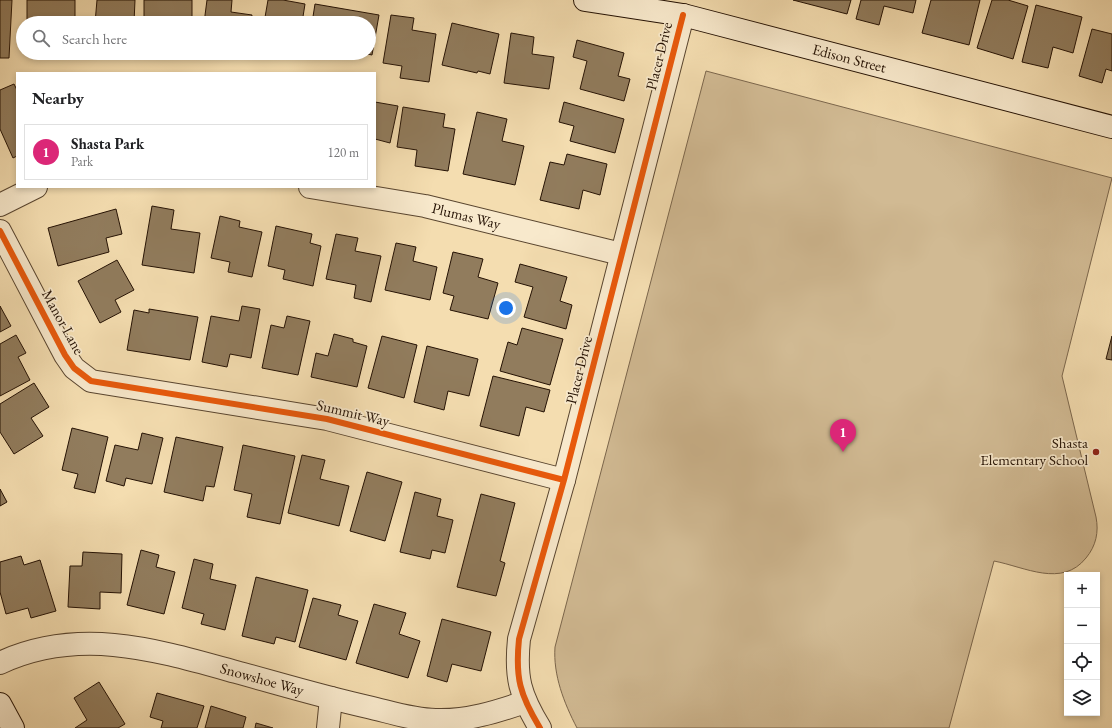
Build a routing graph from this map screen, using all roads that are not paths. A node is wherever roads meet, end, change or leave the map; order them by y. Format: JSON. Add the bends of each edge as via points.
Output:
{"nodes":[{"id":1,"x":585,"y":0,"type":"edge"},
{"id":2,"x":683,"y":15,"type":"junction"},
{"id":3,"x":1112,"y":127,"type":"edge"},
{"id":4,"x":34,"y":188,"type":"edge"},
{"id":5,"x":316,"y":188,"type":"edge"},
{"id":6,"x":0,"y":205,"type":"edge"},
{"id":7,"x":0,"y":231,"type":"edge"},
{"id":8,"x":621,"y":254,"type":"junction"},
{"id":9,"x":133,"y":389,"type":"joint"},
{"id":10,"x":564,"y":480,"type":"junction"},
{"id":11,"x":0,"y":664,"type":"edge"},
{"id":12,"x":331,"y":698,"type":"junction"},
{"id":13,"x":524,"y":702,"type":"junction"},
{"id":14,"x":0,"y":704,"type":"edge"},
{"id":15,"x":13,"y":728,"type":"edge"},
{"id":16,"x":328,"y":728,"type":"edge"},
{"id":17,"x":540,"y":728,"type":"edge"}],
"edges":[{"from":1,"to":2,"type":"street","name":"Edison Street"},
{"from":2,"to":3,"type":"street","name":"Edison Street"},
{"from":2,"to":8,"type":"street","name":"Placer Drive"},
{"from":4,"to":6,"type":"street"},
{"from":5,"to":8,"type":"street","name":"Plumas Way","via":[[425,206]]},
{"from":7,"to":9,"type":"street","name":"Manor Lane","via":[[74,368],[91,381]]},
{"from":8,"to":10,"type":"street","name":"Placer Drive"},
{"from":9,"to":10,"type":"street","name":"Summit Way","via":[[327,419]]},
{"from":10,"to":13,"type":"street","name":"Placer Drive","via":[[519,639],[516,666]]},
{"from":11,"to":12,"type":"street","name":"Snowshoe Way","via":[[47,648],[86,643],[133,646],[168,653]]},
{"from":12,"to":13,"type":"street","name":"Snowshoe Way","via":[[416,718],[436,720],[482,716]]},
{"from":12,"to":16,"type":"street"},
{"from":13,"to":17,"type":"street","name":"Placer Drive"},
{"from":14,"to":15,"type":"street"}]}
